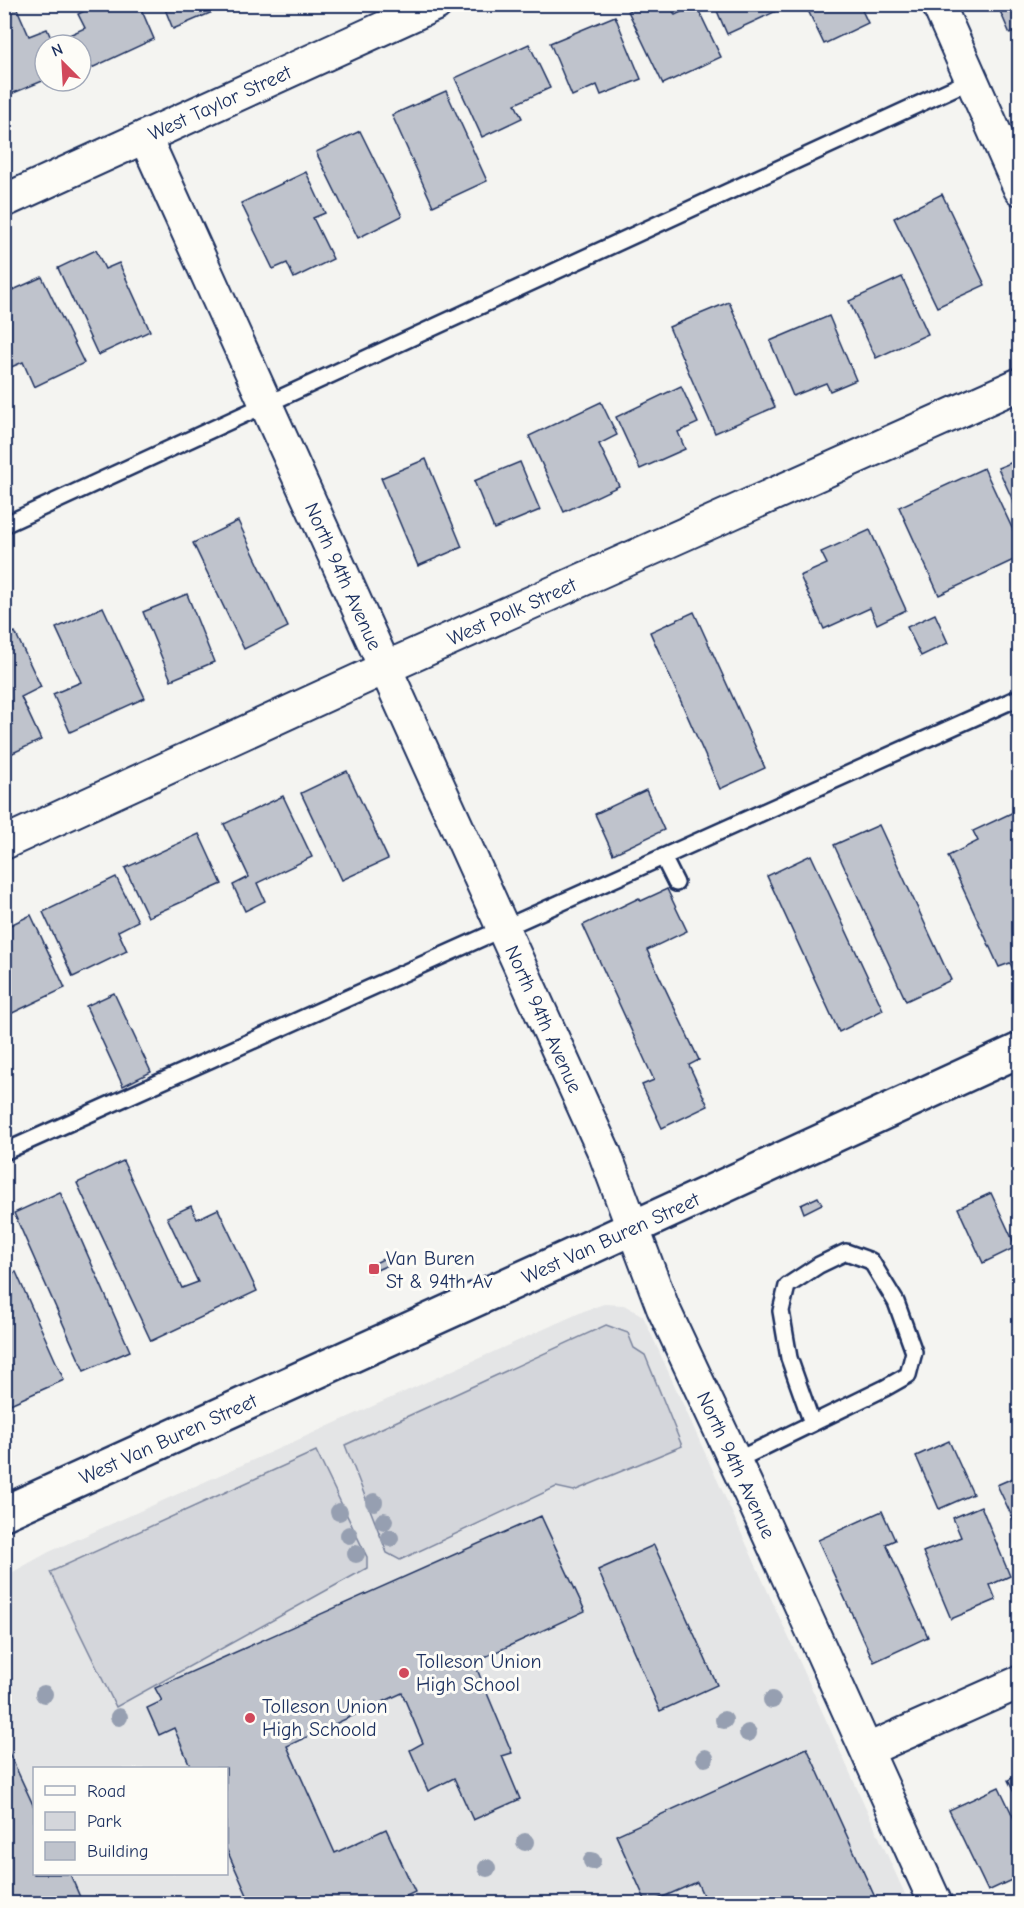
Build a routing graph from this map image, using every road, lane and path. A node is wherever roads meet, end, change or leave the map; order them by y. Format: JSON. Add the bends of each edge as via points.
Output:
{"nodes":[{"id":1,"x":436,"y":4,"type":"edge"},
{"id":2,"x":938,"y":4,"type":"edge"},
{"id":3,"x":391,"y":14,"type":"edge"},
{"id":4,"x":971,"y":80,"type":"junction"},
{"id":5,"x":145,"y":137,"type":"junction"},
{"id":6,"x":1010,"y":139,"type":"edge"},
{"id":7,"x":1020,"y":189,"type":"edge"},
{"id":8,"x":4,"y":201,"type":"edge"},
{"id":9,"x":1020,"y":384,"type":"edge"},
{"id":10,"x":266,"y":405,"type":"junction"},
{"id":11,"x":4,"y":525,"type":"edge"},
{"id":12,"x":385,"y":668,"type":"junction"},
{"id":13,"x":1020,"y":697,"type":"edge"},
{"id":14,"x":4,"y":843,"type":"edge"},
{"id":15,"x":663,"y":857,"type":"junction"},
{"id":16,"x":676,"y":883,"type":"dead end"},
{"id":17,"x":503,"y":929,"type":"junction"},
{"id":18,"x":1020,"y":1050,"type":"edge"},
{"id":19,"x":4,"y":1152,"type":"edge"},
{"id":20,"x":632,"y":1228,"type":"junction"},
{"id":21,"x":812,"y":1423,"type":"junction"},
{"id":22,"x":735,"y":1461,"type":"junction"},
{"id":23,"x":4,"y":1513,"type":"edge"},
{"id":24,"x":1020,"y":1682,"type":"edge"},
{"id":25,"x":867,"y":1750,"type":"junction"},
{"id":26,"x":936,"y":1904,"type":"edge"}],
"edges":[{"from":1,"to":3,"type":"street","name":"West Taylor Street"},
{"from":2,"to":4,"type":"street"},
{"from":3,"to":5,"type":"street","name":"West Taylor Street"},
{"from":4,"to":6,"type":"street"},
{"from":4,"to":10,"type":"lane"},
{"from":5,"to":8,"type":"street","name":"West Taylor Street"},
{"from":5,"to":10,"type":"street","name":"North 94th Avenue"},
{"from":6,"to":7,"type":"street"},
{"from":9,"to":12,"type":"street","name":"West Polk Street"},
{"from":10,"to":11,"type":"lane"},
{"from":10,"to":12,"type":"street","name":"North 94th Avenue"},
{"from":12,"to":14,"type":"street","name":"West Polk Street"},
{"from":12,"to":17,"type":"street","name":"North 94th Avenue"},
{"from":13,"to":15,"type":"lane"},
{"from":15,"to":16,"type":"lane"},
{"from":15,"to":17,"type":"lane"},
{"from":17,"to":19,"type":"lane"},
{"from":17,"to":20,"type":"street","name":"North 94th Avenue","via":[[605,1154]]},
{"from":18,"to":20,"type":"main road","name":"West Van Buren Street"},
{"from":20,"to":22,"type":"street","name":"North 94th Avenue","via":[[663,1308]]},
{"from":20,"to":23,"type":"main road","name":"West Van Buren Street"},
{"from":21,"to":21,"type":"lane","via":[[908,1375],[914,1352],[896,1302],[871,1262],[846,1252],[787,1286],[781,1311],[789,1358]]},
{"from":21,"to":22,"type":"lane"},
{"from":22,"to":25,"type":"street","name":"North 94th Avenue"},
{"from":24,"to":25,"type":"street"},
{"from":25,"to":26,"type":"street","name":"North 94th Avenue"}]}
